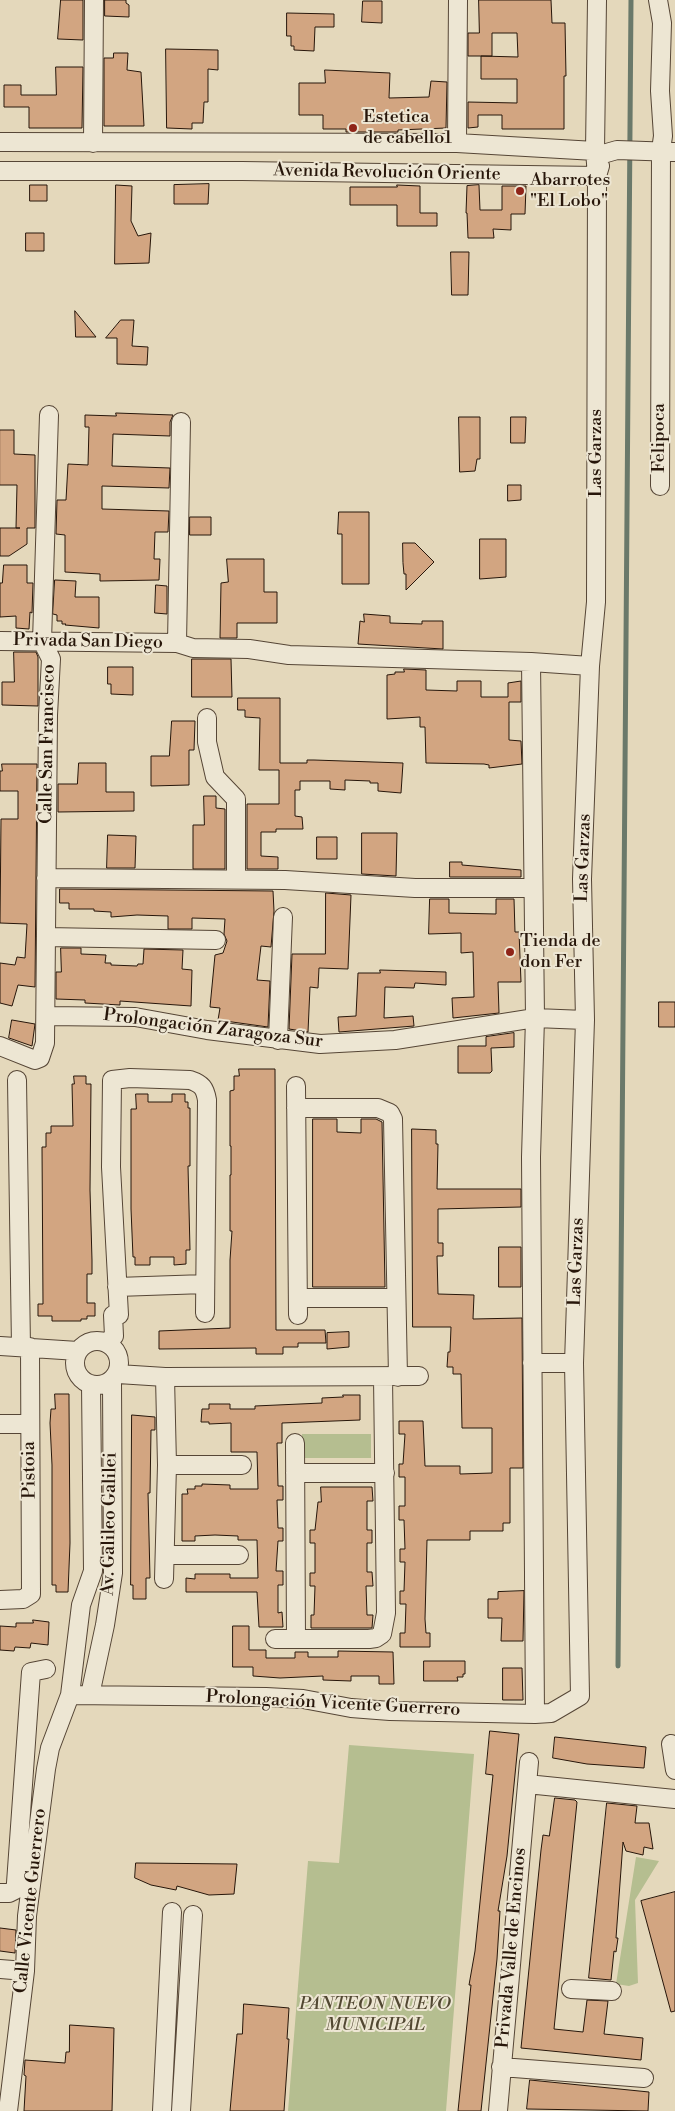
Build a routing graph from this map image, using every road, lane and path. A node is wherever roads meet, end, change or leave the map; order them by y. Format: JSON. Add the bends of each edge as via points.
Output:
{"nodes":[{"id":1,"x":94,"y":0,"type":"edge"},
{"id":2,"x":458,"y":0,"type":"edge"},
{"id":3,"x":597,"y":0,"type":"edge"},
{"id":4,"x":658,"y":0,"type":"edge"},
{"id":5,"x":0,"y":142,"type":"edge"},
{"id":6,"x":93,"y":143,"type":"junction"},
{"id":7,"x":457,"y":143,"type":"junction"},
{"id":8,"x":243,"y":144,"type":"junction"},
{"id":9,"x":662,"y":151,"type":"edge"},
{"id":10,"x":605,"y":152,"type":"junction"},
{"id":11,"x":0,"y":171,"type":"edge"},
{"id":12,"x":242,"y":171,"type":"junction"},
{"id":13,"x":597,"y":176,"type":"junction"},
{"id":14,"x":49,"y":415,"type":"dead end"},
{"id":15,"x":182,"y":422,"type":"dead end"},
{"id":16,"x":660,"y":486,"type":"dead end"},
{"id":17,"x":0,"y":641,"type":"edge"},
{"id":18,"x":42,"y":641,"type":"junction"},
{"id":19,"x":176,"y":643,"type":"junction"},
{"id":20,"x":531,"y":662,"type":"junction"},
{"id":21,"x":590,"y":666,"type":"junction"},
{"id":22,"x":208,"y":718,"type":"dead end"},
{"id":23,"x":46,"y":878,"type":"junction"},
{"id":24,"x":236,"y":879,"type":"junction"},
{"id":25,"x":533,"y":888,"type":"junction"},
{"id":26,"x":283,"y":917,"type":"dead end"},
{"id":27,"x":46,"y":937,"type":"junction"},
{"id":28,"x":216,"y":940,"type":"dead end"},
{"id":29,"x":78,"y":1015,"type":"junction"},
{"id":30,"x":46,"y":1016,"type":"junction"},
{"id":31,"x":536,"y":1018,"type":"junction"},
{"id":32,"x":585,"y":1020,"type":"junction"},
{"id":33,"x":278,"y":1040,"type":"junction"},
{"id":34,"x":45,"y":1043,"type":"junction"},
{"id":35,"x":0,"y":1046,"type":"edge"},
{"id":36,"x":17,"y":1080,"type":"dead end"},
{"id":37,"x":296,"y":1086,"type":"dead end"},
{"id":38,"x":296,"y":1108,"type":"junction"},
{"id":39,"x":205,"y":1284,"type":"junction"},
{"id":40,"x":117,"y":1287,"type":"junction"},
{"id":41,"x":396,"y":1298,"type":"junction"},
{"id":42,"x":206,"y":1313,"type":"dead end"},
{"id":43,"x":108,"y":1342,"type":"junction"},
{"id":44,"x":0,"y":1346,"type":"edge"},
{"id":45,"x":25,"y":1347,"type":"junction"},
{"id":46,"x":78,"y":1351,"type":"junction"},
{"id":47,"x":532,"y":1363,"type":"junction"},
{"id":48,"x":574,"y":1363,"type":"junction"},
{"id":49,"x":419,"y":1376,"type":"dead end"},
{"id":50,"x":165,"y":1377,"type":"junction"},
{"id":51,"x":391,"y":1377,"type":"junction"},
{"id":52,"x":115,"y":1378,"type":"junction"},
{"id":53,"x":91,"y":1385,"type":"junction"},
{"id":54,"x":0,"y":1424,"type":"edge"},
{"id":55,"x":29,"y":1424,"type":"junction"},
{"id":56,"x":295,"y":1442,"type":"dead end"},
{"id":57,"x":167,"y":1465,"type":"junction"},
{"id":58,"x":242,"y":1465,"type":"dead end"},
{"id":59,"x":295,"y":1473,"type":"junction"},
{"id":60,"x":385,"y":1473,"type":"junction"},
{"id":61,"x":165,"y":1555,"type":"junction"},
{"id":62,"x":239,"y":1555,"type":"dead end"},
{"id":63,"x":93,"y":1571,"type":"junction"},
{"id":64,"x":113,"y":1573,"type":"junction"},
{"id":65,"x":164,"y":1579,"type":"dead end"},
{"id":66,"x":0,"y":1600,"type":"edge"},
{"id":67,"x":80,"y":1621,"type":"junction"},
{"id":68,"x":106,"y":1625,"type":"junction"},
{"id":69,"x":275,"y":1639,"type":"dead end"},
{"id":70,"x":296,"y":1639,"type":"junction"},
{"id":71,"x":39,"y":1671,"type":"dead end"},
{"id":72,"x":70,"y":1695,"type":"junction"},
{"id":73,"x":90,"y":1695,"type":"junction"},
{"id":74,"x":564,"y":1707,"type":"joint"},
{"id":75,"x":535,"y":1714,"type":"junction"},
{"id":76,"x":671,"y":1744,"type":"dead end"},
{"id":77,"x":528,"y":1762,"type":"dead end"},
{"id":78,"x":675,"y":1770,"type":"edge"},
{"id":79,"x":527,"y":1784,"type":"junction"},
{"id":80,"x":675,"y":1799,"type":"edge"},
{"id":81,"x":0,"y":1893,"type":"edge"},
{"id":82,"x":172,"y":1912,"type":"dead end"},
{"id":83,"x":193,"y":1915,"type":"dead end"},
{"id":84,"x":0,"y":1969,"type":"edge"},
{"id":85,"x":24,"y":1971,"type":"junction"},
{"id":86,"x":571,"y":1989,"type":"dead end"},
{"id":87,"x":612,"y":1990,"type":"dead end"},
{"id":88,"x":501,"y":2067,"type":"junction"},
{"id":89,"x":644,"y":2078,"type":"dead end"},
{"id":90,"x":8,"y":2111,"type":"edge"},
{"id":91,"x":162,"y":2111,"type":"edge"},
{"id":92,"x":181,"y":2111,"type":"edge"},
{"id":93,"x":498,"y":2111,"type":"edge"}],
"edges":[{"from":1,"to":6,"type":"street"},
{"from":2,"to":7,"type":"street"},
{"from":3,"to":10,"type":"street"},
{"from":4,"to":9,"type":"street","name":"Felipoca","via":[[662,23]]},
{"from":5,"to":6,"type":"street","name":"Avenida Revolución Oriente"},
{"from":6,"to":8,"type":"street","name":"Avenida Revolución Oriente"},
{"from":7,"to":8,"type":"street","name":"Avenida Revolución Oriente"},
{"from":7,"to":10,"type":"street","name":"Avenida Revolución Oriente"},
{"from":8,"to":12,"type":"street"},
{"from":9,"to":10,"type":"street","name":"Avenida Revolución Oriente"},
{"from":9,"to":16,"type":"street","name":"Felipoca"},
{"from":10,"to":13,"type":"street"},
{"from":11,"to":12,"type":"street","name":"Avenida Revolución Oriente"},
{"from":12,"to":13,"type":"street","name":"Avenida Revolución Oriente"},
{"from":13,"to":21,"type":"street","name":"Las Garzas","via":[[596,602]]},
{"from":14,"to":18,"type":"street","name":"Calle San Francisco"},
{"from":15,"to":19,"type":"street"},
{"from":17,"to":18,"type":"street","name":"Privada San Diego"},
{"from":18,"to":19,"type":"street","name":"Privada San Diego"},
{"from":18,"to":23,"type":"street","name":"Calle San Francisco","via":[[51,658]]},
{"from":19,"to":20,"type":"street","name":"Privada San Diego","via":[[193,648],[249,649],[289,655]]},
{"from":20,"to":21,"type":"street"},
{"from":20,"to":25,"type":"street"},
{"from":21,"to":32,"type":"street","name":"Las Garzas","via":[[582,879]]},
{"from":22,"to":24,"type":"street","via":[[207,742],[215,777],[236,799]]},
{"from":23,"to":24,"type":"street"},
{"from":23,"to":27,"type":"street","name":"Calle San Francisco"},
{"from":24,"to":25,"type":"street","via":[[415,888]]},
{"from":25,"to":31,"type":"street"},
{"from":26,"to":33,"type":"street"},
{"from":27,"to":28,"type":"street"},
{"from":27,"to":30,"type":"street","name":"Calle San Francisco"},
{"from":29,"to":30,"type":"street","name":"Prolongación Zaragoza Sur"},
{"from":29,"to":33,"type":"street","name":"Prolongación Zaragoza Sur","via":[[135,1017]]},
{"from":29,"to":34,"type":"street","via":[[57,1028]]},
{"from":30,"to":34,"type":"street"},
{"from":31,"to":32,"type":"street","name":"Prolongación Zaragoza Sur"},
{"from":31,"to":33,"type":"street","name":"Prolongación Zaragoza Sur","via":[[395,1040],[320,1044]]},
{"from":31,"to":47,"type":"street","via":[[531,1157]]},
{"from":32,"to":48,"type":"street","name":"Las Garzas"},
{"from":34,"to":35,"type":"street","via":[[40,1058],[35,1060]]},
{"from":36,"to":45,"type":"street","name":"Pistoia"},
{"from":37,"to":38,"type":"street"},
{"from":38,"to":41,"type":"street","via":[[378,1108],[390,1113],[394,1128]]},
{"from":38,"to":41,"type":"street","via":[[298,1307]]},
{"from":39,"to":40,"type":"street"},
{"from":39,"to":40,"type":"street","via":[[205,1090],[190,1080],[130,1078],[112,1080],[111,1167]]},
{"from":39,"to":42,"type":"street"},
{"from":40,"to":43,"type":"street","via":[[119,1315],[113,1315],[114,1336]]},
{"from":41,"to":51,"type":"street"},
{"from":43,"to":46,"type":"street","via":[[92,1343]]},
{"from":43,"to":52,"type":"street","via":[[120,1357]]},
{"from":44,"to":45,"type":"street"},
{"from":45,"to":46,"type":"street"},
{"from":45,"to":55,"type":"street","name":"Pistoia"},
{"from":46,"to":53,"type":"street","via":[[75,1368],[83,1381]]},
{"from":47,"to":48,"type":"street"},
{"from":47,"to":75,"type":"street"},
{"from":48,"to":74,"type":"street","name":"Las Garzas","via":[[580,1696]]},
{"from":49,"to":51,"type":"street"},
{"from":50,"to":51,"type":"street"},
{"from":50,"to":52,"type":"street"},
{"from":50,"to":57,"type":"street"},
{"from":51,"to":60,"type":"street"},
{"from":52,"to":53,"type":"street"},
{"from":52,"to":64,"type":"street","name":"Av. Galileo Galilei"},
{"from":53,"to":63,"type":"street","name":"Calle Vicente Guerrero"},
{"from":54,"to":55,"type":"street"},
{"from":55,"to":66,"type":"street","name":"Pistoia","via":[[32,1594],[23,1599]]},
{"from":56,"to":59,"type":"street"},
{"from":57,"to":58,"type":"street"},
{"from":57,"to":61,"type":"street"},
{"from":59,"to":60,"type":"street"},
{"from":59,"to":70,"type":"street"},
{"from":60,"to":70,"type":"street","via":[[386,1612],[382,1634],[369,1639]]},
{"from":61,"to":62,"type":"street"},
{"from":61,"to":65,"type":"street"},
{"from":63,"to":64,"type":"street"},
{"from":63,"to":67,"type":"street","name":"Calle Vicente Guerrero"},
{"from":64,"to":68,"type":"street","name":"Av. Galileo Galilei"},
{"from":67,"to":68,"type":"street"},
{"from":67,"to":72,"type":"street","name":"Calle Vicente Guerrero"},
{"from":68,"to":73,"type":"street","name":"Av. Galileo Galilei"},
{"from":69,"to":70,"type":"street"},
{"from":71,"to":81,"type":"street","via":[[15,1890]]},
{"from":72,"to":73,"type":"street","name":"Prolongación Vicente Guerrero"},
{"from":72,"to":85,"type":"street","name":"Calle Vicente Guerrero","via":[[50,1748],[46,1769],[27,1916]]},
{"from":73,"to":75,"type":"street","name":"Prolongación Vicente Guerrero","via":[[275,1697],[390,1711]]},
{"from":74,"to":75,"type":"street","name":"Prolongación Vicente Guerrero","via":[[551,1713]]},
{"from":76,"to":78,"type":"street"},
{"from":77,"to":79,"type":"street","name":"Privada Valle de Encinos"},
{"from":79,"to":80,"type":"street"},
{"from":79,"to":88,"type":"street","name":"Privada Valle de Encinos"},
{"from":82,"to":91,"type":"street"},
{"from":83,"to":92,"type":"street"},
{"from":84,"to":85,"type":"street"},
{"from":85,"to":90,"type":"street","name":"Calle Vicente Guerrero"},
{"from":86,"to":87,"type":"street"},
{"from":88,"to":89,"type":"street"},
{"from":88,"to":93,"type":"street","name":"Privada Valle de Encinos"}]}
